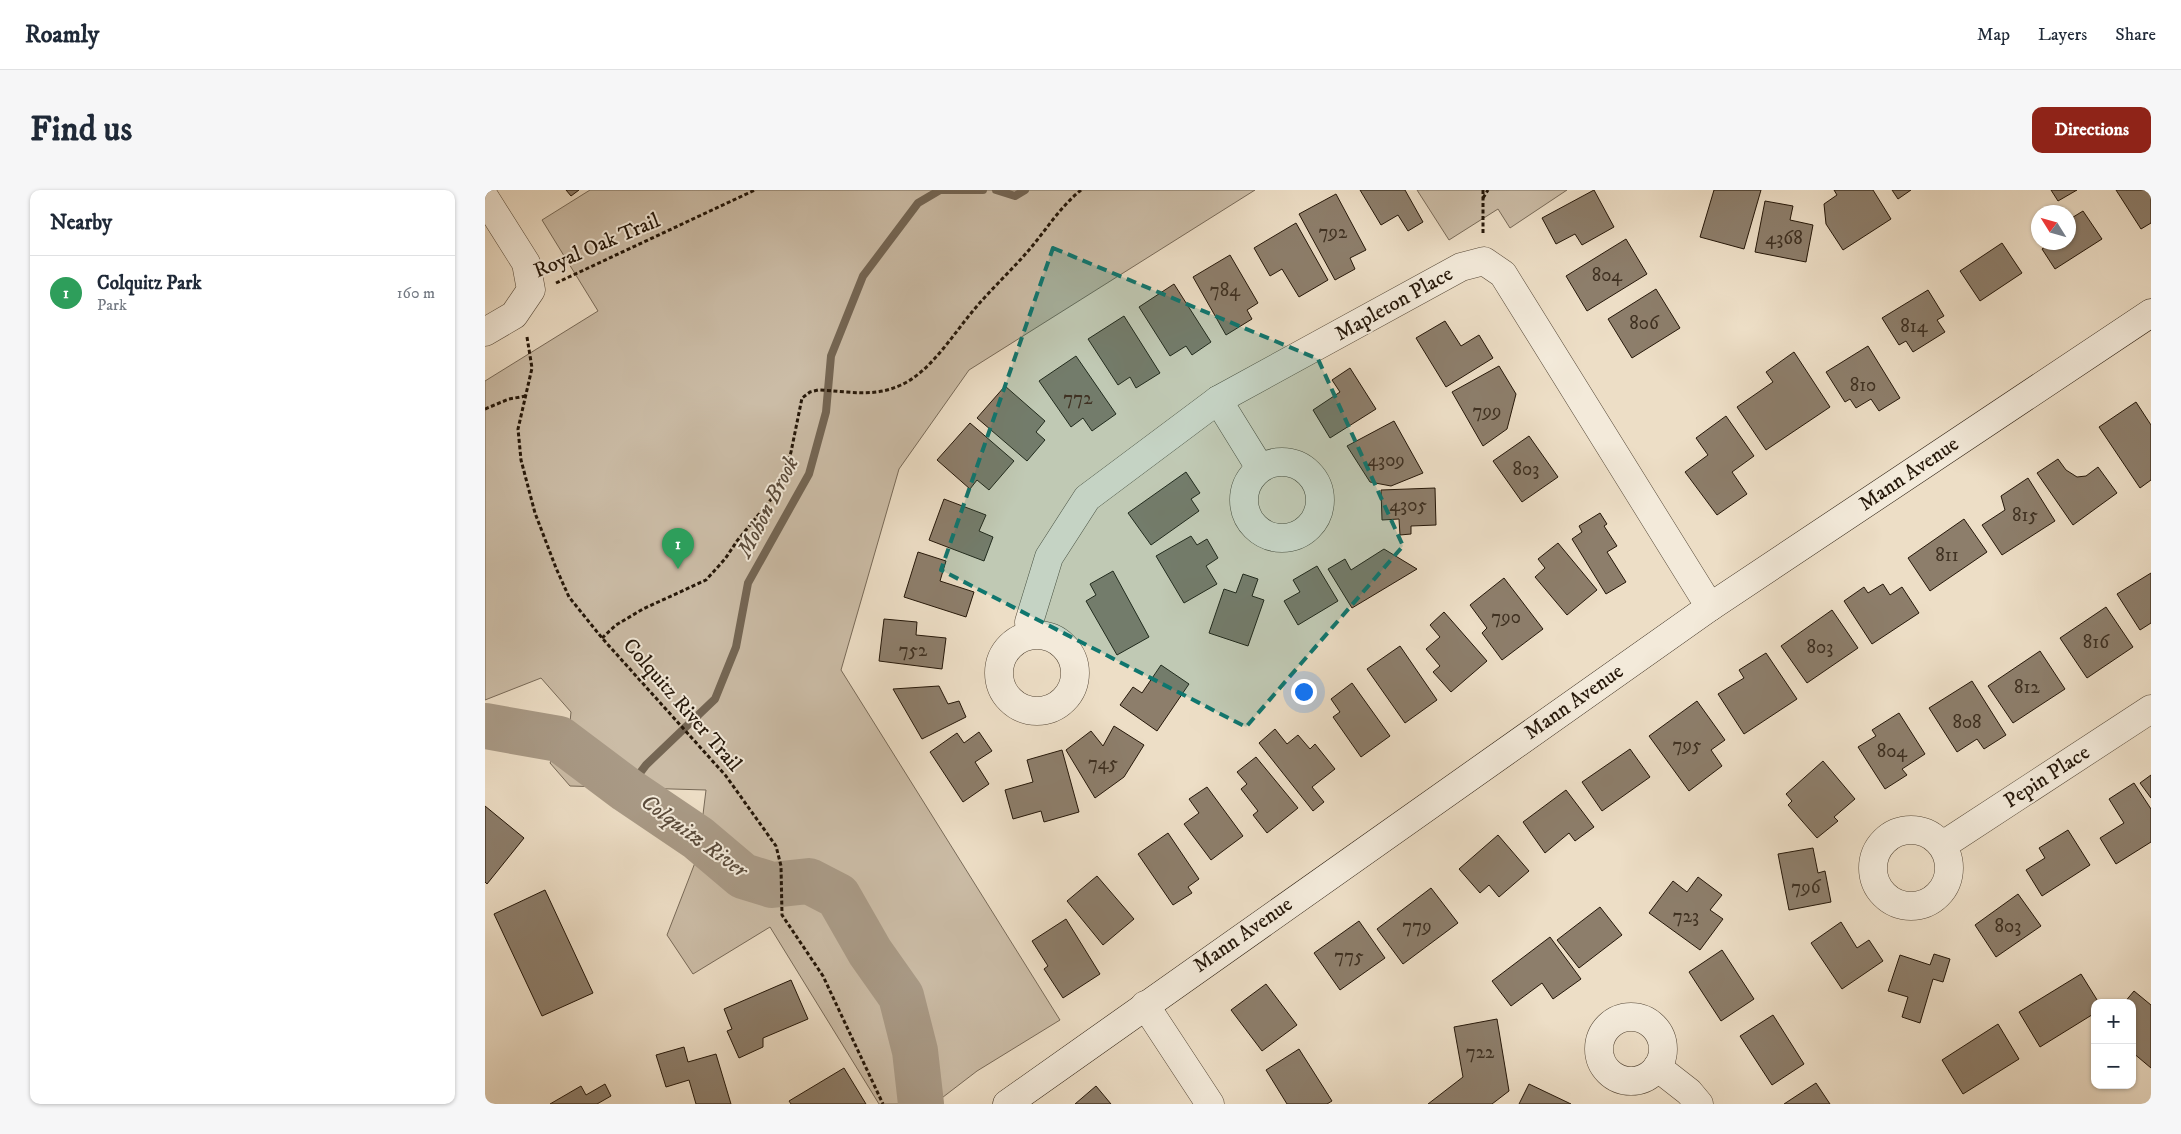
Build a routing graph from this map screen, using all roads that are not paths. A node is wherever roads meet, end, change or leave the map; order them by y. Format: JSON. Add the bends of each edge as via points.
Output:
{"nodes":[{"id":1,"x":485,"y":198,"type":"edge"},
{"id":2,"x":2149,"y":320,"type":"edge"},
{"id":3,"x":485,"y":332,"type":"edge"},
{"id":4,"x":1218,"y":400,"type":"junction"},
{"id":5,"x":1260,"y":468,"type":"dead end"},
{"id":6,"x":1710,"y":607,"type":"junction"},
{"id":7,"x":1030,"y":635,"type":"dead end"},
{"id":8,"x":2151,"y":709,"type":"edge"},
{"id":9,"x":1943,"y":845,"type":"dead end"},
{"id":10,"x":1145,"y":1005,"type":"junction"},
{"id":11,"x":1657,"y":1067,"type":"dead end"},
{"id":12,"x":1007,"y":1104,"type":"edge"},
{"id":13,"x":1210,"y":1104,"type":"edge"},
{"id":14,"x":1699,"y":1104,"type":"edge"}],
"edges":[{"from":1,"to":3,"type":"street","via":[[526,264],[531,290],[514,315]]},
{"from":2,"to":6,"type":"street","name":"Mann Avenue"},
{"from":4,"to":5,"type":"street"},
{"from":4,"to":6,"type":"street","name":"Mapleton Place","via":[[1461,267],[1485,261],[1503,274]]},
{"from":4,"to":7,"type":"street","name":"Mapleton Place","via":[[1087,498],[1049,557],[1029,622]]},
{"from":6,"to":10,"type":"street","name":"Mann Avenue"},
{"from":8,"to":9,"type":"street","name":"Pepin Place"},
{"from":10,"to":12,"type":"street","name":"Mann Avenue"},
{"from":10,"to":13,"type":"street"},
{"from":11,"to":14,"type":"street"}]}
